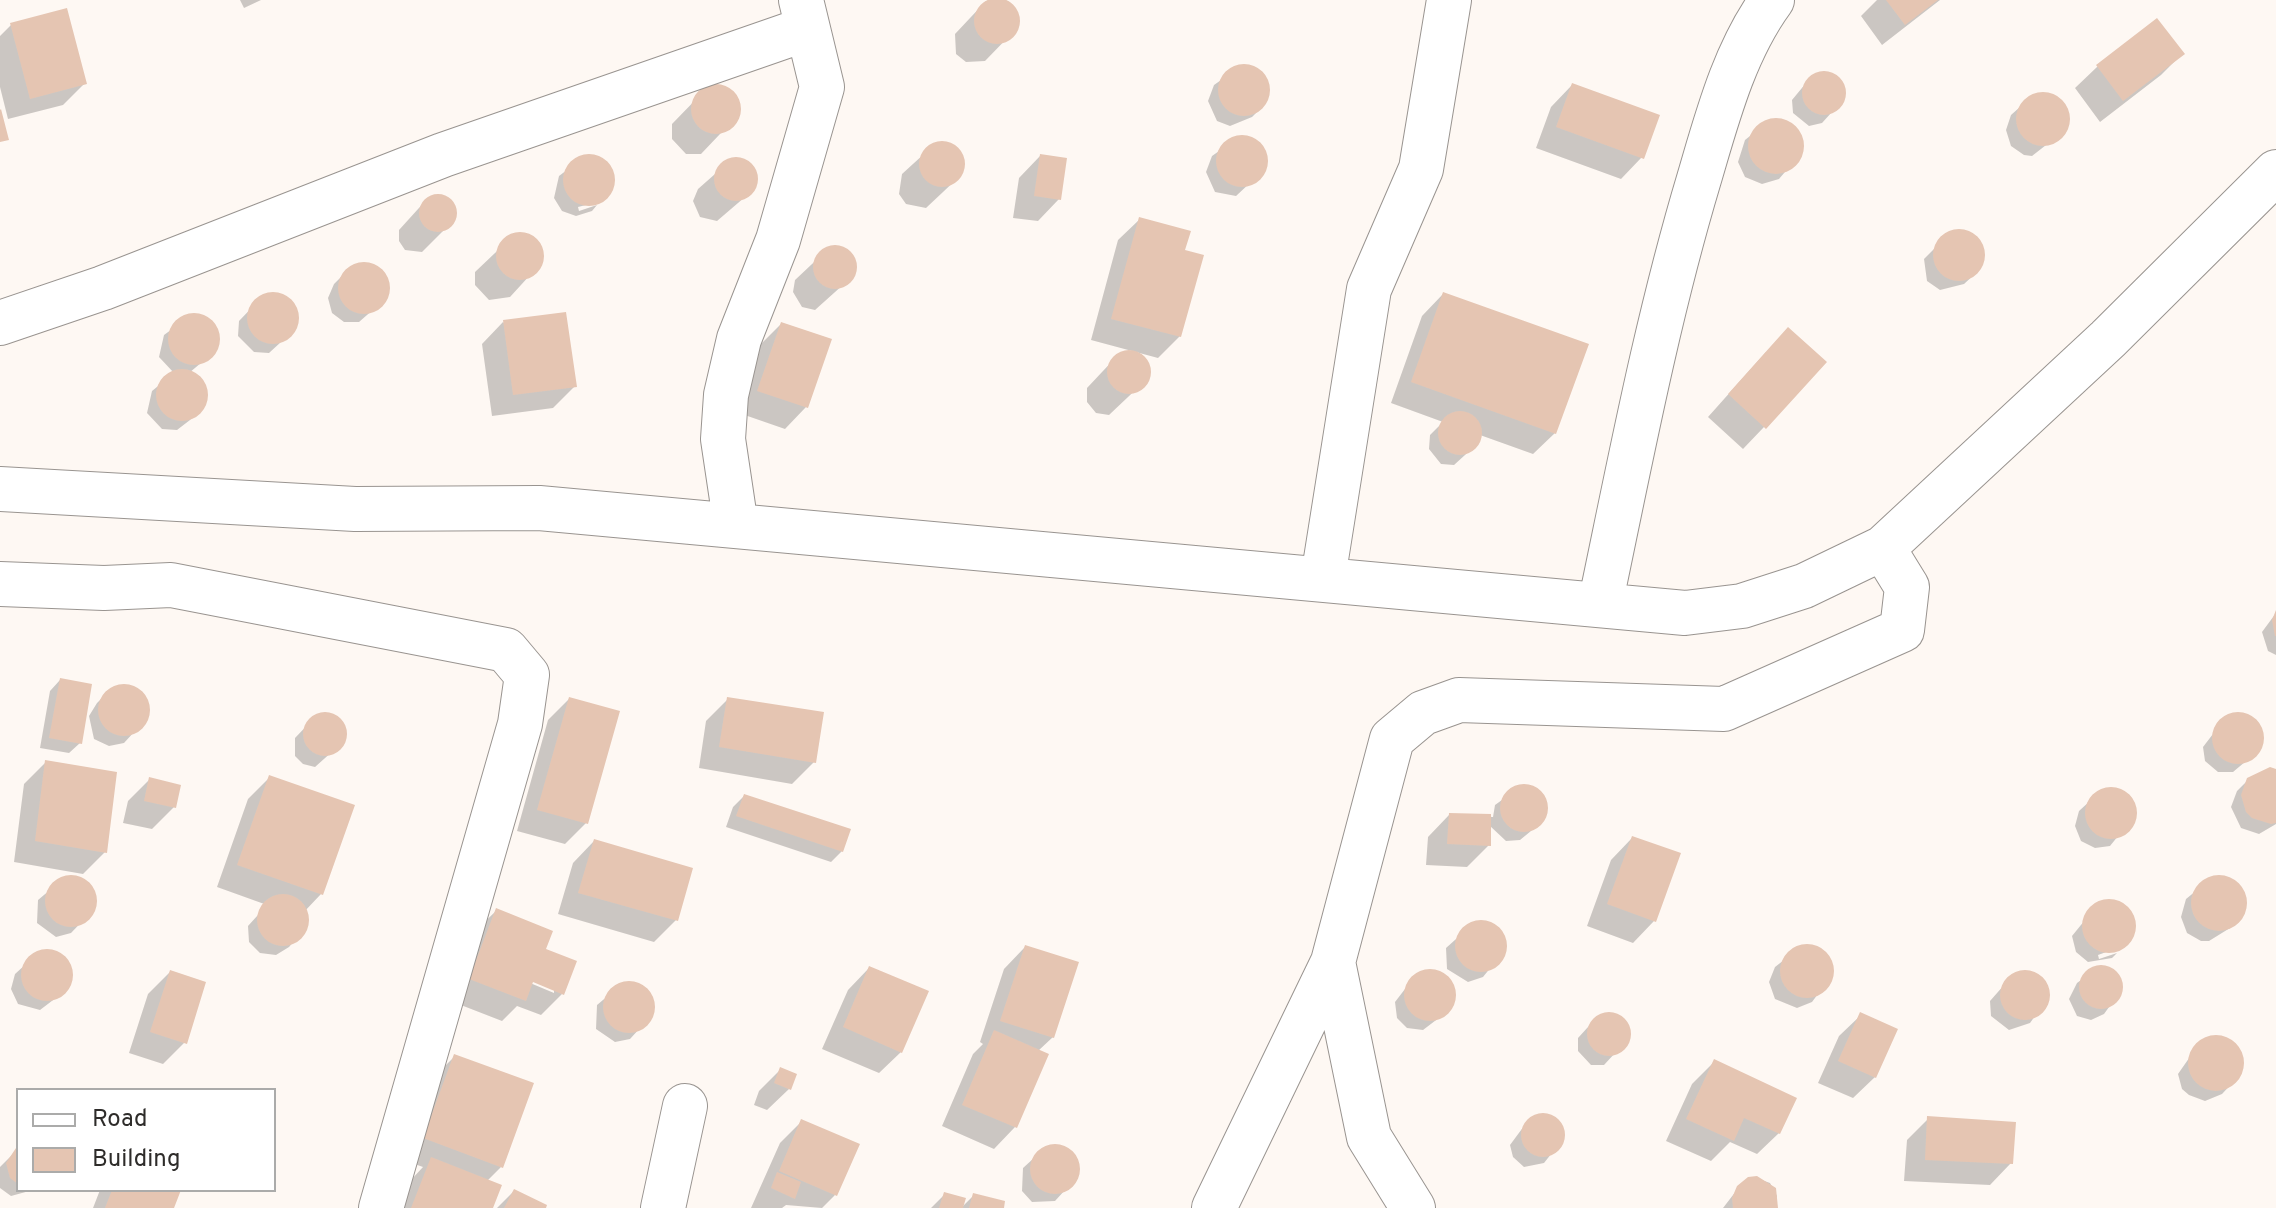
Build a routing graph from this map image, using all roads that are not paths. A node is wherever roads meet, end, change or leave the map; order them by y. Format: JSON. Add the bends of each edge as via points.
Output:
{"nodes":[{"id":1,"x":1449,"y":0,"type":"edge"},
{"id":2,"x":1772,"y":0,"type":"edge"},
{"id":3,"x":804,"y":15,"type":"edge"},
{"id":4,"x":2276,"y":172,"type":"edge"},
{"id":5,"x":0,"y":323,"type":"edge"},
{"id":6,"x":0,"y":489,"type":"edge"},
{"id":7,"x":736,"y":526,"type":"junction"},
{"id":8,"x":1883,"y":548,"type":"junction"},
{"id":9,"x":1323,"y":578,"type":"junction"},
{"id":10,"x":0,"y":584,"type":"edge"},
{"id":11,"x":1600,"y":605,"type":"junction"},
{"id":12,"x":1333,"y":962,"type":"junction"},
{"id":13,"x":685,"y":1106,"type":"dead end"},
{"id":14,"x":381,"y":1208,"type":"edge"},
{"id":15,"x":663,"y":1208,"type":"edge"},
{"id":16,"x":1214,"y":1208,"type":"edge"},
{"id":17,"x":1413,"y":1208,"type":"edge"}],
"edges":[{"from":1,"to":9,"type":"street","via":[[1421,169],[1369,289]]},
{"from":2,"to":11,"type":"street","via":[[1751,29],[1713,131],[1667,286]]},
{"from":3,"to":5,"type":"street","via":[[103,288]]},
{"from":3,"to":7,"type":"street","via":[[822,87],[778,240],[739,339],[726,395],[723,439]]},
{"from":4,"to":8,"type":"street","via":[[2108,339]]},
{"from":6,"to":7,"type":"street","via":[[355,509],[539,508]]},
{"from":7,"to":9,"type":"street"},
{"from":8,"to":11,"type":"street","via":[[1804,586],[1742,606],[1685,613]]},
{"from":8,"to":12,"type":"street","via":[[1907,587],[1902,630],[1724,709],[1459,700],[1423,713],[1392,739]]},
{"from":9,"to":11,"type":"street"},
{"from":10,"to":14,"type":"street","via":[[171,585],[506,650],[527,675],[520,724]]},
{"from":12,"to":16,"type":"street"},
{"from":12,"to":17,"type":"street","via":[[1369,1137]]},
{"from":13,"to":15,"type":"street"}]}
